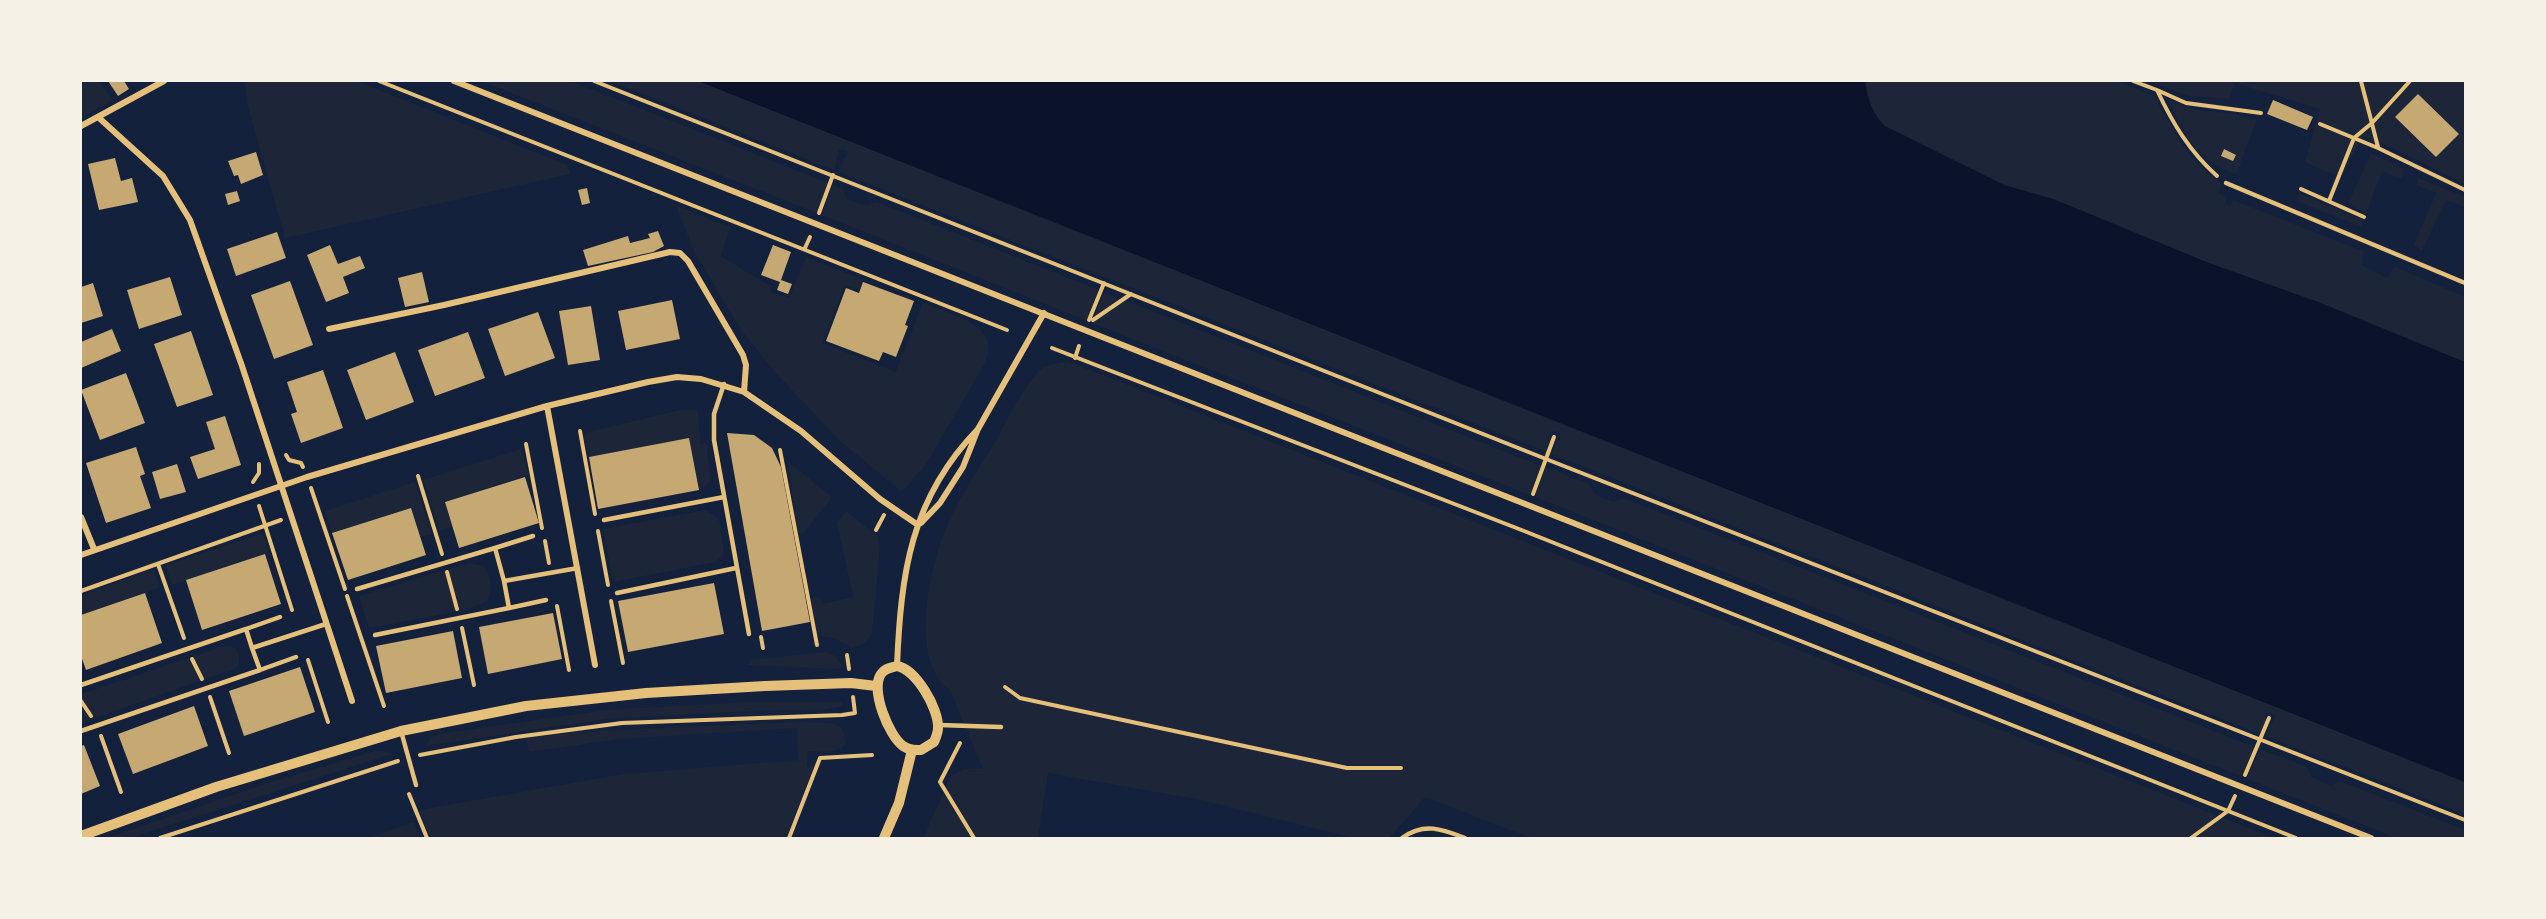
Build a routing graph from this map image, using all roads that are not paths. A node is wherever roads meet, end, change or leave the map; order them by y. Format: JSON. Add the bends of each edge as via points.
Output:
{"nodes":[{"id":1,"x":164,"y":81,"type":"edge"},
{"id":2,"x":454,"y":81,"type":"edge"},
{"id":3,"x":98,"y":117,"type":"junction"},
{"id":4,"x":81,"y":126,"type":"edge"},
{"id":5,"x":2226,"y":183,"type":"road end"},
{"id":6,"x":2465,"y":283,"type":"edge"},
{"id":7,"x":1044,"y":313,"type":"junction"},
{"id":8,"x":329,"y":329,"type":"dead end"},
{"id":9,"x":724,"y":384,"type":"junction"},
{"id":10,"x":744,"y":392,"type":"junction"},
{"id":11,"x":547,"y":406,"type":"junction"},
{"id":12,"x":978,"y":429,"type":"junction"},
{"id":13,"x":280,"y":486,"type":"junction"},
{"id":14,"x":723,"y":497,"type":"junction"},
{"id":15,"x":81,"y":517,"type":"edge"},
{"id":16,"x":604,"y":520,"type":"dead end"},
{"id":17,"x":918,"y":525,"type":"junction"},
{"id":18,"x":533,"y":536,"type":"dead end"},
{"id":19,"x":495,"y":548,"type":"junction"},
{"id":20,"x":94,"y":549,"type":"junction"},
{"id":21,"x":81,"y":555,"type":"edge"},
{"id":22,"x":578,"y":568,"type":"junction"},
{"id":23,"x":736,"y":568,"type":"junction"},
{"id":24,"x":504,"y":581,"type":"junction"},
{"id":25,"x":357,"y":589,"type":"dead end"},
{"id":26,"x":617,"y":593,"type":"dead end"},
{"id":27,"x":546,"y":600,"type":"dead end"},
{"id":28,"x":509,"y":608,"type":"junction"},
{"id":29,"x":280,"y":617,"type":"dead end"},
{"id":30,"x":326,"y":624,"type":"junction"},
{"id":31,"x":246,"y":629,"type":"junction"},
{"id":32,"x":748,"y":633,"type":"dead end"},
{"id":33,"x":375,"y":634,"type":"dead end"},
{"id":34,"x":252,"y":648,"type":"junction"},
{"id":35,"x":296,"y":657,"type":"dead end"},
{"id":36,"x":595,"y":665,"type":"dead end"},
{"id":37,"x":897,"y":666,"type":"junction"},
{"id":38,"x":260,"y":670,"type":"junction"},
{"id":39,"x":81,"y":685,"type":"edge"},
{"id":40,"x":876,"y":686,"type":"junction"},
{"id":41,"x":352,"y":701,"type":"dead end"},
{"id":42,"x":939,"y":725,"type":"junction"},
{"id":43,"x":1001,"y":727,"type":"dead end"},
{"id":44,"x":81,"y":731,"type":"edge"},
{"id":45,"x":401,"y":731,"type":"junction"},
{"id":46,"x":912,"y":750,"type":"junction"},
{"id":47,"x":416,"y":785,"type":"dead end"},
{"id":48,"x":81,"y":836,"type":"edge"},
{"id":49,"x":884,"y":838,"type":"edge"},
{"id":50,"x":1402,"y":838,"type":"edge"},
{"id":51,"x":1465,"y":838,"type":"edge"},
{"id":52,"x":2371,"y":838,"type":"edge"}],
"edges":[{"from":1,"to":3,"type":"street"},
{"from":2,"to":7,"type":"street"},
{"from":3,"to":4,"type":"street"},
{"from":3,"to":13,"type":"street","via":[[163,177],[190,220]]},
{"from":5,"to":6,"type":"lane"},
{"from":7,"to":12,"type":"street"},
{"from":7,"to":52,"type":"street"},
{"from":8,"to":10,"type":"street","via":[[670,252],[680,253],[743,355]]},
{"from":9,"to":10,"type":"street"},
{"from":9,"to":11,"type":"street","via":[[677,378]]},
{"from":9,"to":14,"type":"lane","via":[[714,414]]},
{"from":10,"to":17,"type":"street","via":[[801,431],[880,499]]},
{"from":11,"to":13,"type":"street"},
{"from":11,"to":22,"type":"street"},
{"from":12,"to":17,"type":"street","via":[[961,446],[937,483]]},
{"from":12,"to":17,"type":"street","via":[[963,467],[940,503]]},
{"from":13,"to":20,"type":"street"},
{"from":13,"to":30,"type":"street"},
{"from":14,"to":16,"type":"lane"},
{"from":14,"to":23,"type":"lane"},
{"from":15,"to":20,"type":"street"},
{"from":17,"to":37,"type":"street","via":[[905,569]]},
{"from":18,"to":19,"type":"lane"},
{"from":19,"to":24,"type":"lane"},
{"from":19,"to":25,"type":"lane"},
{"from":20,"to":21,"type":"street"},
{"from":22,"to":24,"type":"lane"},
{"from":22,"to":36,"type":"street"},
{"from":23,"to":26,"type":"lane"},
{"from":23,"to":32,"type":"lane"},
{"from":24,"to":28,"type":"lane"},
{"from":27,"to":28,"type":"lane"},
{"from":28,"to":33,"type":"lane"},
{"from":29,"to":31,"type":"lane"},
{"from":30,"to":34,"type":"lane"},
{"from":30,"to":41,"type":"street"},
{"from":31,"to":34,"type":"lane"},
{"from":31,"to":39,"type":"lane"},
{"from":34,"to":38,"type":"lane"},
{"from":35,"to":38,"type":"lane"},
{"from":37,"to":40,"type":"street","via":[[882,673]]},
{"from":37,"to":42,"type":"street","via":[[906,668],[921,684]]},
{"from":38,"to":44,"type":"lane"},
{"from":40,"to":45,"type":"street","via":[[765,686],[589,698],[526,706]]},
{"from":40,"to":46,"type":"street","via":[[891,732],[898,742]]},
{"from":42,"to":43,"type":"lane"},
{"from":42,"to":46,"type":"street","via":[[934,742],[927,748]]},
{"from":45,"to":47,"type":"lane"},
{"from":45,"to":48,"type":"street","via":[[216,787]]},
{"from":46,"to":49,"type":"street","via":[[899,803]]},
{"from":50,"to":51,"type":"lane","via":[[1424,828],[1440,828]]}]}
